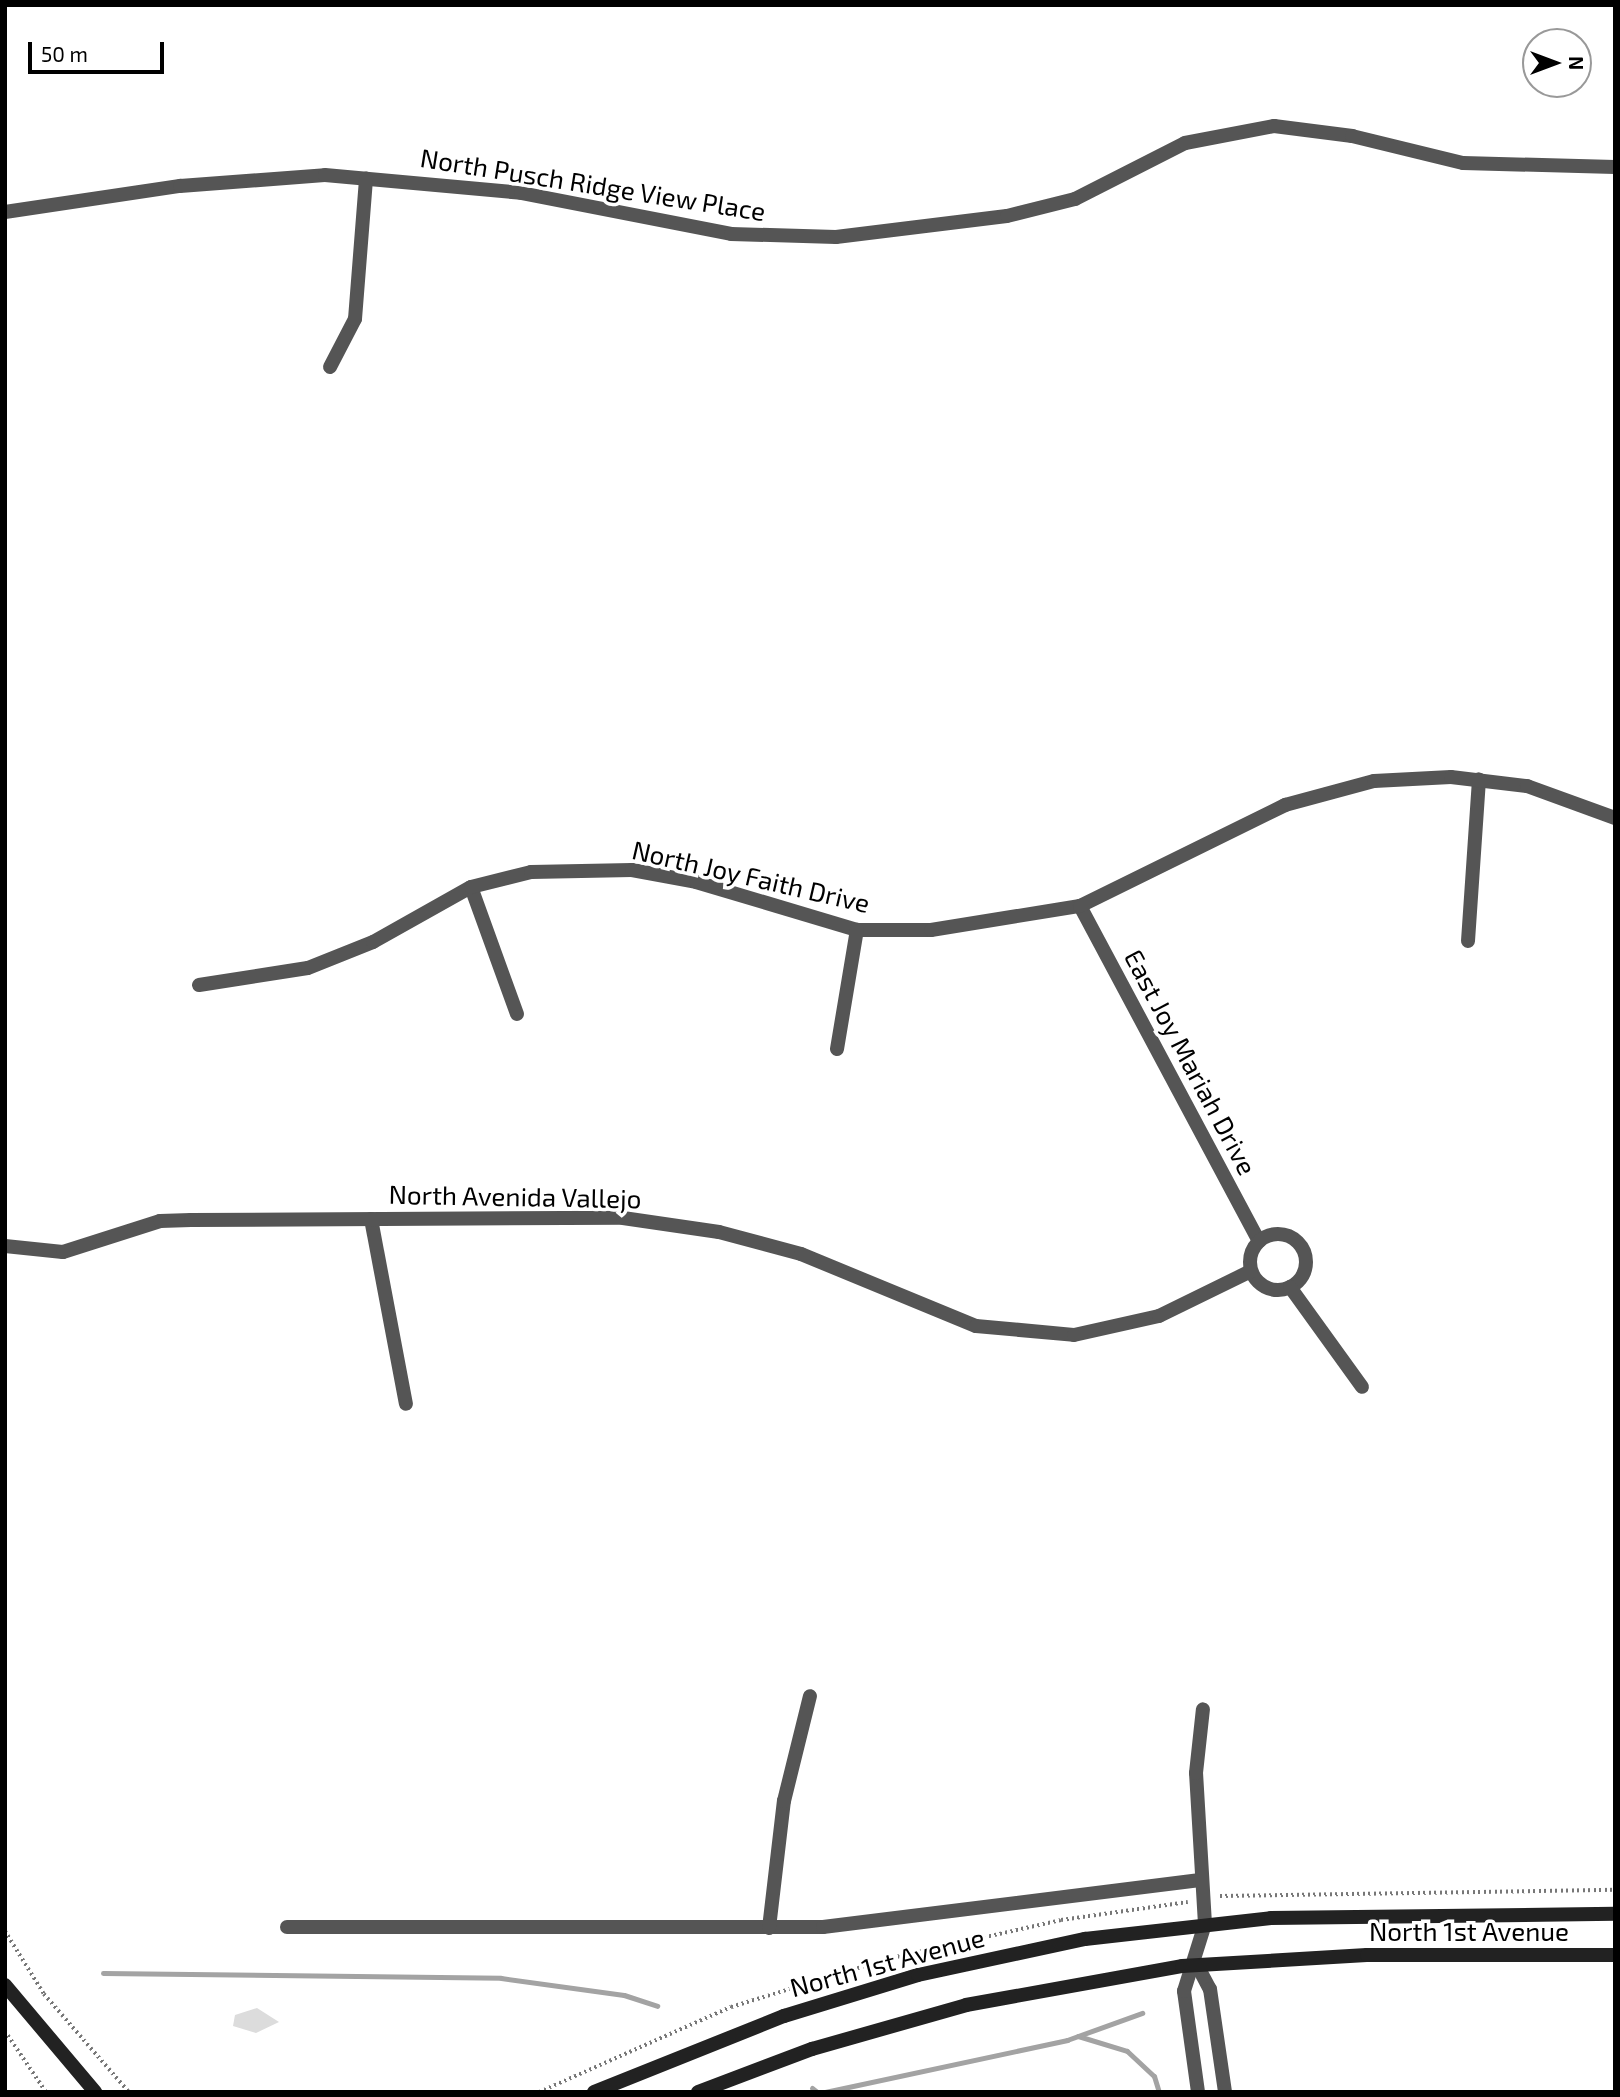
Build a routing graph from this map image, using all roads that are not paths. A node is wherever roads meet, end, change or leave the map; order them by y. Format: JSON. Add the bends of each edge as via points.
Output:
{"nodes":[{"id":1,"x":1615,"y":167,"type":"edge"},
{"id":2,"x":366,"y":178,"type":"junction"},
{"id":3,"x":5,"y":212,"type":"edge"},
{"id":4,"x":330,"y":367,"type":"dead end"},
{"id":5,"x":1479,"y":779,"type":"junction"},
{"id":6,"x":1615,"y":818,"type":"edge"},
{"id":7,"x":471,"y":887,"type":"junction"},
{"id":8,"x":1080,"y":906,"type":"junction"},
{"id":9,"x":857,"y":930,"type":"junction"},
{"id":10,"x":1468,"y":940,"type":"dead end"},
{"id":11,"x":199,"y":985,"type":"dead end"},
{"id":12,"x":516,"y":1014,"type":"dead end"},
{"id":13,"x":837,"y":1049,"type":"dead end"},
{"id":14,"x":371,"y":1219,"type":"junction"},
{"id":15,"x":1259,"y":1241,"type":"junction"},
{"id":16,"x":5,"y":1246,"type":"edge"},
{"id":17,"x":1251,"y":1271,"type":"junction"},
{"id":18,"x":1290,"y":1287,"type":"junction"},
{"id":19,"x":1362,"y":1387,"type":"dead end"},
{"id":20,"x":406,"y":1404,"type":"dead end"},
{"id":21,"x":810,"y":1696,"type":"dead end"},
{"id":22,"x":1203,"y":1709,"type":"dead end"},
{"id":23,"x":1200,"y":1880,"type":"junction"},
{"id":24,"x":1615,"y":1914,"type":"edge"},
{"id":25,"x":1205,"y":1924,"type":"junction"},
{"id":26,"x":286,"y":1927,"type":"dead end"},
{"id":27,"x":769,"y":1928,"type":"junction"},
{"id":28,"x":1615,"y":1955,"type":"edge"},
{"id":29,"x":1197,"y":1965,"type":"junction"},
{"id":30,"x":5,"y":1985,"type":"edge"},
{"id":31,"x":95,"y":2092,"type":"edge"},
{"id":32,"x":594,"y":2092,"type":"edge"},
{"id":33,"x":698,"y":2092,"type":"edge"},
{"id":34,"x":1198,"y":2092,"type":"edge"},
{"id":35,"x":1225,"y":2092,"type":"edge"}],
"edges":[{"from":1,"to":2,"type":"street","name":"North Pusch Ridge View Place","via":[[1463,163],[1352,136],[1274,126],[1185,143],[1075,199],[1007,216],[836,237],[731,234],[521,193]]},
{"from":2,"to":3,"type":"street","name":"North Pusch Ridge View Place","via":[[217,183]]},
{"from":2,"to":4,"type":"street","via":[[355,319]]},
{"from":5,"to":6,"type":"street","name":"North Joy Faith Drive","via":[[1555,794]]},
{"from":5,"to":8,"type":"street","name":"North Joy Faith Drive","via":[[1417,776],[1324,791],[1252,819]]},
{"from":5,"to":10,"type":"street"},
{"from":7,"to":9,"type":"street","name":"North Joy Faith Drive","via":[[572,868],[632,870],[696,882]]},
{"from":7,"to":11,"type":"street","name":"North Joy Faith Drive","via":[[373,942],[308,968]]},
{"from":7,"to":12,"type":"street"},
{"from":8,"to":9,"type":"street","name":"North Joy Faith Drive","via":[[1004,923]]},
{"from":8,"to":15,"type":"street","name":"East Joy Mariah Drive"},
{"from":9,"to":13,"type":"street"},
{"from":14,"to":16,"type":"street","name":"North Avenida Vallejo","via":[[160,1222],[63,1252]]},
{"from":14,"to":17,"type":"street","name":"North Avenida Vallejo","via":[[623,1218],[719,1232],[801,1254],[932,1312],[1022,1333],[1074,1335],[1159,1316]]},
{"from":14,"to":20,"type":"street"},
{"from":15,"to":17,"type":"street"},
{"from":15,"to":18,"type":"street","via":[[1279,1234],[1303,1250],[1305,1268]]},
{"from":17,"to":18,"type":"street","via":[[1270,1289]]},
{"from":18,"to":19,"type":"street"},
{"from":21,"to":27,"type":"street","via":[[783,1801]]},
{"from":22,"to":23,"type":"street","via":[[1196,1773]]},
{"from":23,"to":25,"type":"street"},
{"from":23,"to":27,"type":"street","name":"North 1st Avenue","via":[[1073,1899]]},
{"from":24,"to":25,"type":"main road","name":"North 1st Avenue"},
{"from":25,"to":29,"type":"street"},
{"from":25,"to":32,"type":"main road","name":"North 1st Avenue","via":[[1085,1939],[918,1975],[783,2016]]},
{"from":26,"to":27,"type":"street","name":"North 1st Avenue"},
{"from":28,"to":29,"type":"main road","name":"North 1st Avenue","via":[[1367,1955]]},
{"from":29,"to":33,"type":"main road","name":"North 1st Avenue","via":[[954,2008],[812,2049]]},
{"from":29,"to":34,"type":"street","via":[[1184,1991]]},
{"from":29,"to":35,"type":"street","via":[[1210,1989]]},
{"from":30,"to":31,"type":"main road"}]}
